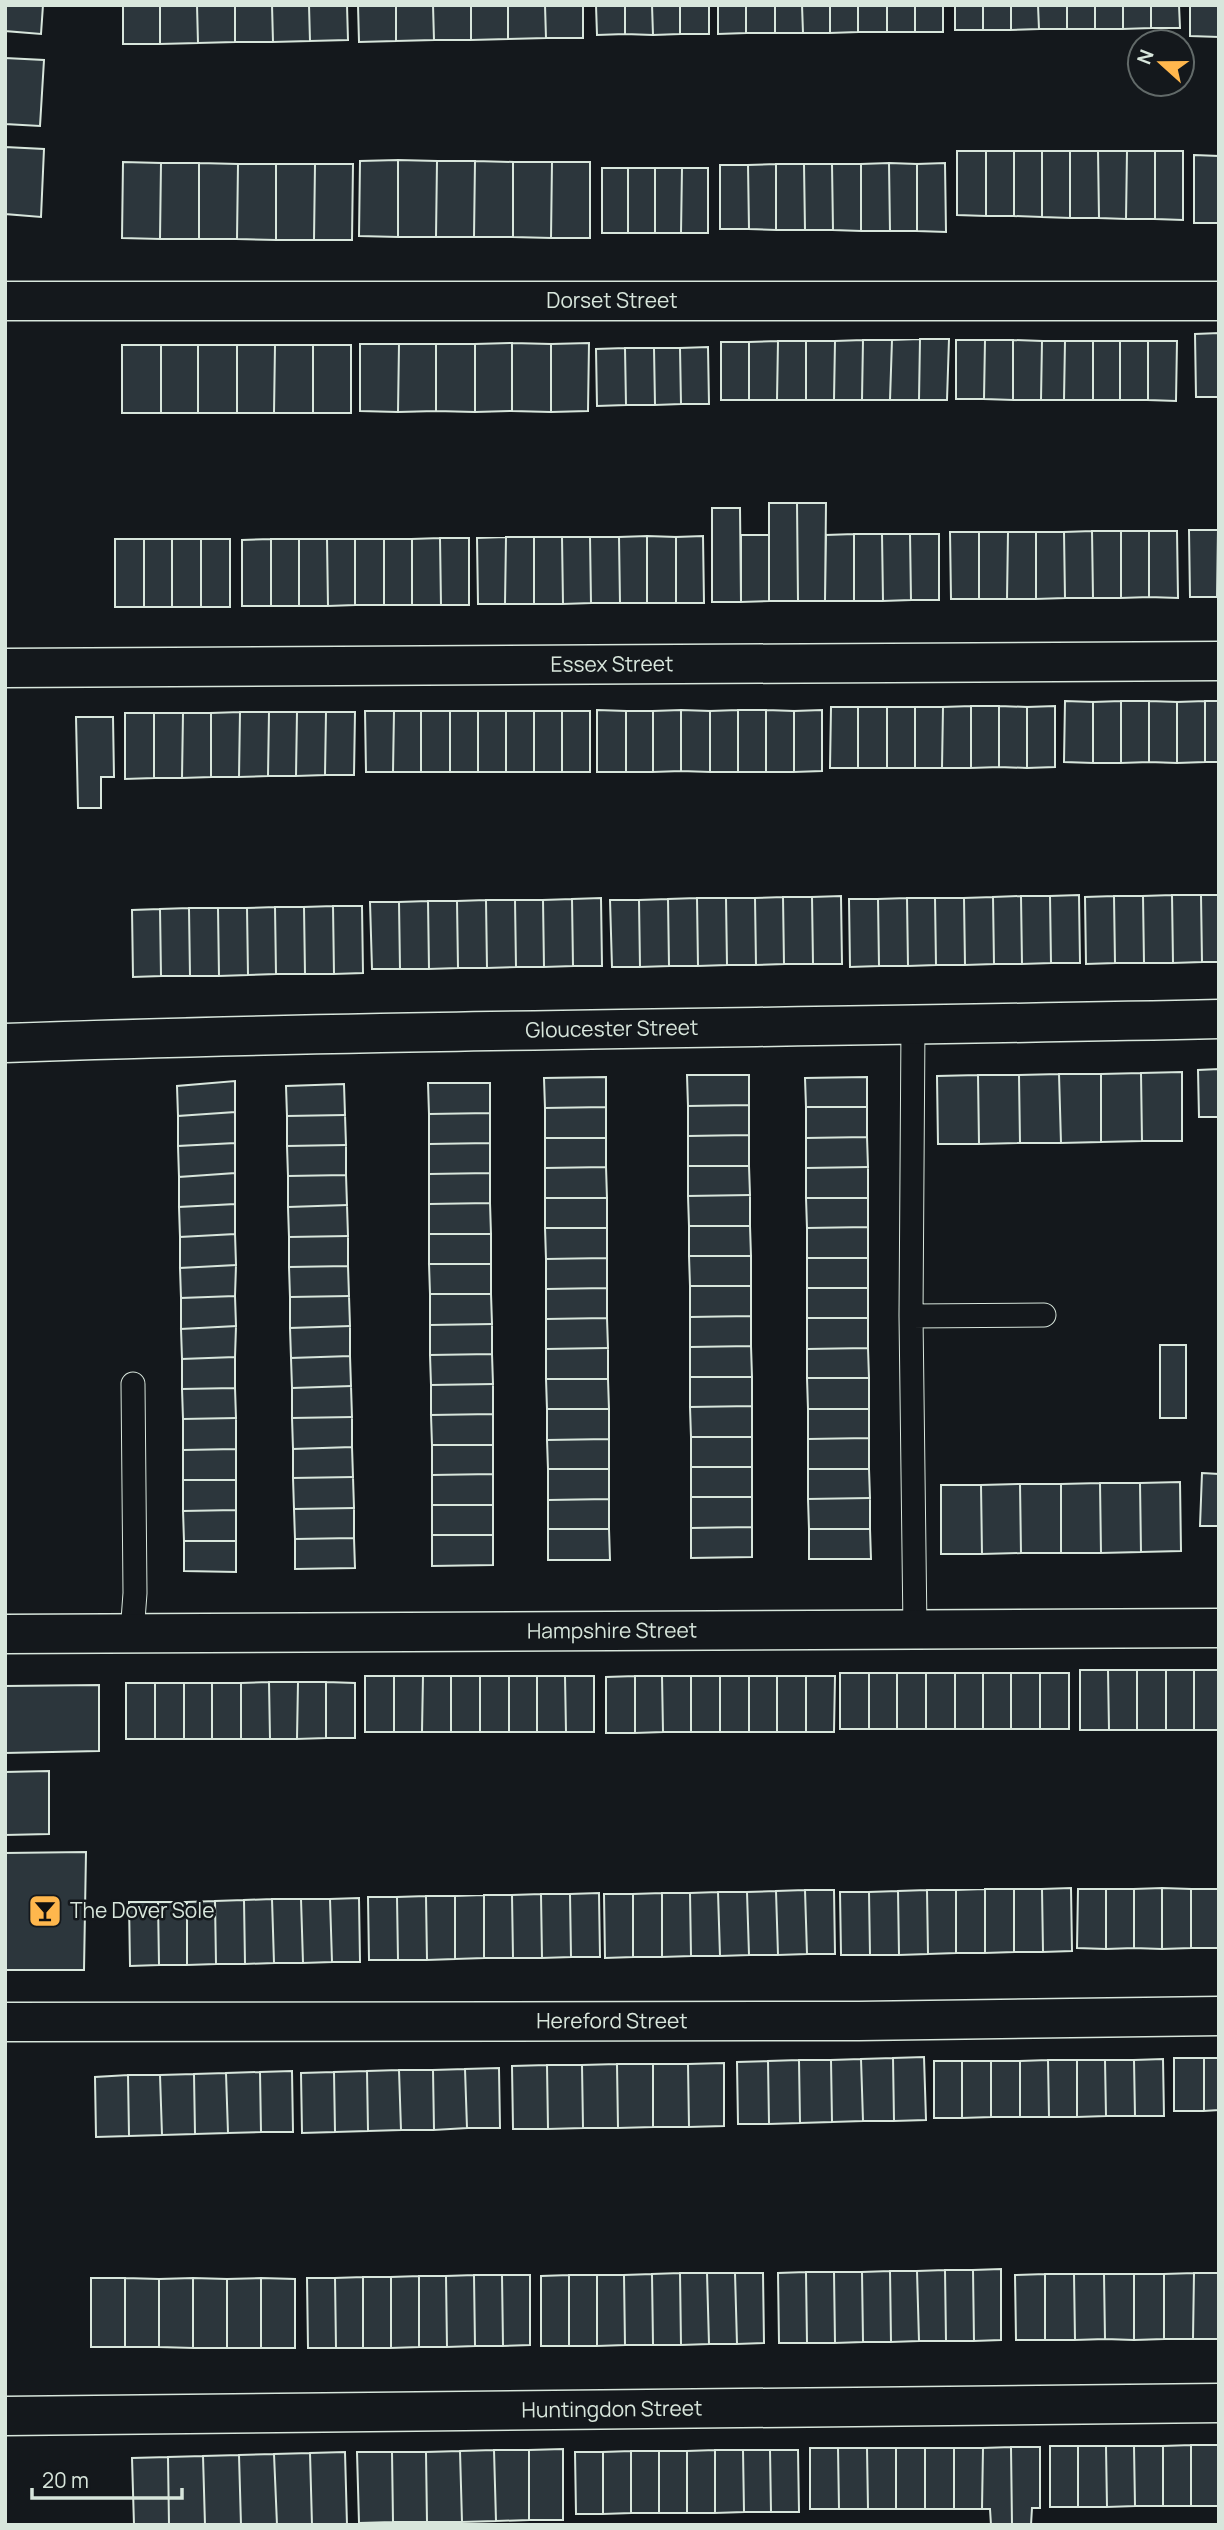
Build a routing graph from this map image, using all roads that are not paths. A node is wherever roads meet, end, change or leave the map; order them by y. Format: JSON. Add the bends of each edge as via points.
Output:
{"nodes":[{"id":1,"x":5,"y":300,"type":"edge"},
{"id":2,"x":1219,"y":302,"type":"edge"},
{"id":3,"x":1219,"y":661,"type":"edge"},
{"id":4,"x":5,"y":668,"type":"edge"},
{"id":5,"x":1219,"y":1019,"type":"edge"},
{"id":6,"x":913,"y":1026,"type":"junction"},
{"id":7,"x":5,"y":1043,"type":"edge"},
{"id":8,"x":1044,"y":1315,"type":"dead end"},
{"id":9,"x":911,"y":1316,"type":"junction"},
{"id":10,"x":133,"y":1384,"type":"dead end"},
{"id":11,"x":1219,"y":1628,"type":"edge"},
{"id":12,"x":915,"y":1630,"type":"junction"},
{"id":13,"x":5,"y":1634,"type":"edge"},
{"id":14,"x":132,"y":1634,"type":"junction"},
{"id":15,"x":1219,"y":2016,"type":"edge"},
{"id":16,"x":5,"y":2022,"type":"edge"},
{"id":17,"x":1219,"y":2403,"type":"edge"},
{"id":18,"x":5,"y":2416,"type":"edge"}],
"edges":[{"from":1,"to":2,"type":"street","name":"Dorset Street"},
{"from":3,"to":4,"type":"street","name":"Essex Street"},
{"from":5,"to":6,"type":"street","name":"Gloucester Street"},
{"from":6,"to":7,"type":"street","name":"Gloucester Street","via":[[258,1034]]},
{"from":6,"to":9,"type":"lane"},
{"from":8,"to":9,"type":"lane"},
{"from":9,"to":12,"type":"lane"},
{"from":10,"to":14,"type":"lane"},
{"from":11,"to":12,"type":"street","name":"Hampshire Street"},
{"from":12,"to":14,"type":"street","name":"Hampshire Street"},
{"from":13,"to":14,"type":"street","name":"Hampshire Street"},
{"from":15,"to":16,"type":"street","name":"Hereford Street"},
{"from":17,"to":18,"type":"street","name":"Huntingdon Street"}]}
